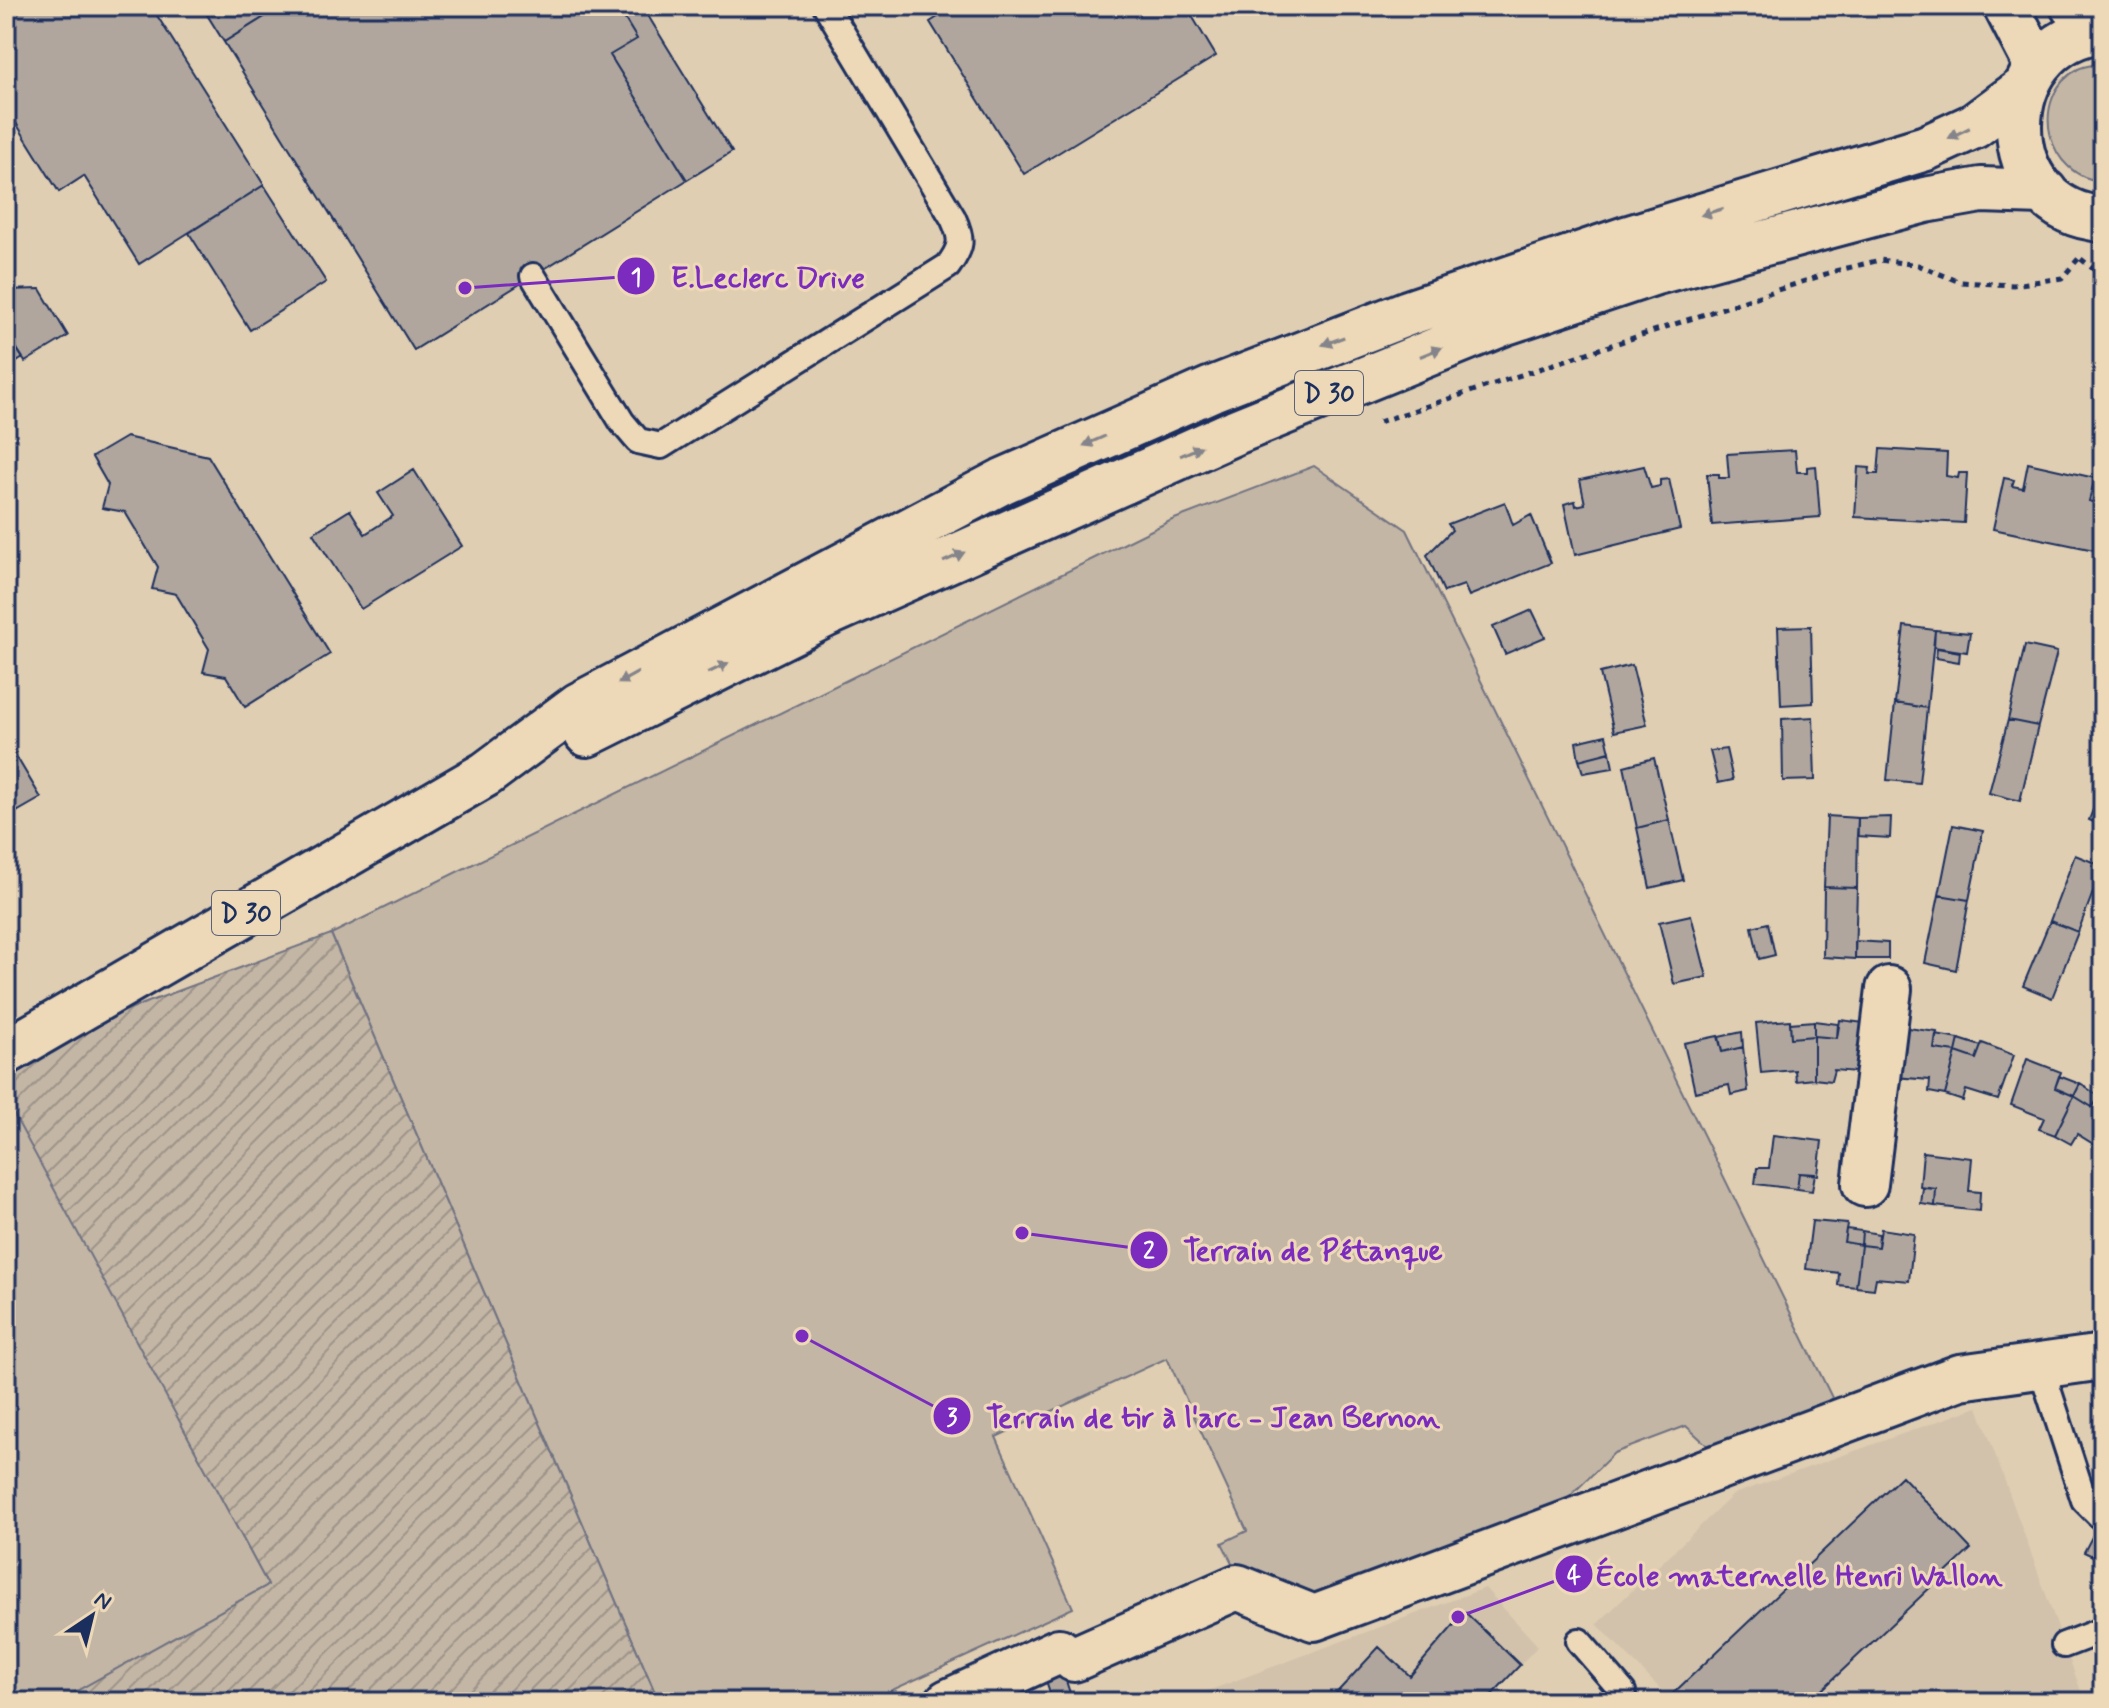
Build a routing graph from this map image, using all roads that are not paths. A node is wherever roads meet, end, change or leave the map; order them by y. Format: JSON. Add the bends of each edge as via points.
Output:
{"nodes":[{"id":1,"x":826,"y":6,"type":"edge"},
{"id":2,"x":2006,"y":6,"type":"edge"},
{"id":3,"x":2073,"y":6,"type":"edge"},
{"id":4,"x":2103,"y":23,"type":"edge"},
{"id":5,"x":2103,"y":30,"type":"edge"},
{"id":6,"x":2030,"y":78,"type":"junction"},
{"id":7,"x":2045,"y":192,"type":"junction"},
{"id":8,"x":2103,"y":219,"type":"edge"},
{"id":9,"x":533,"y":276,"type":"dead end"},
{"id":10,"x":486,"y":774,"type":"junction"},
{"id":11,"x":1889,"y":989,"type":"dead end"},
{"id":12,"x":6,"y":1052,"type":"edge"},
{"id":13,"x":1865,"y":1184,"type":"dead end"},
{"id":14,"x":2103,"y":1357,"type":"edge"},
{"id":15,"x":2046,"y":1383,"type":"dead end"},
{"id":16,"x":2103,"y":1519,"type":"edge"},
{"id":17,"x":2103,"y":1630,"type":"edge"},
{"id":18,"x":1579,"y":1641,"type":"dead end"},
{"id":19,"x":2064,"y":1645,"type":"dead end"},
{"id":20,"x":948,"y":1702,"type":"edge"},
{"id":21,"x":1613,"y":1702,"type":"edge"}],
"edges":[{"from":1,"to":9,"type":"lane","via":[[962,236],[961,248],[948,266],[661,446],[638,441],[622,422]]},
{"from":2,"to":6,"type":"main road"},
{"from":3,"to":4,"type":"main road"},
{"from":5,"to":6,"type":"main road","via":[[2061,44]]},
{"from":6,"to":7,"type":"main road","via":[[2018,116],[2019,144]]},
{"from":6,"to":10,"type":"main road","number":"D 30","one_way":true,"via":[[1974,126],[1926,148],[1626,239],[1408,313],[1238,378],[1003,481],[579,705]]},
{"from":7,"to":8,"type":"main road","via":[[2067,208]]},
{"from":10,"to":7,"type":"main road","number":"D 30","one_way":true,"via":[[591,732],[825,615],[1235,432],[1503,323],[1656,272],[1925,200],[1981,190]]},
{"from":10,"to":12,"type":"main road","number":"D 30"},
{"from":11,"to":13,"type":"main road"},
{"from":14,"to":20,"type":"main road","via":[[1960,1377],[1314,1618],[1237,1587]]},
{"from":15,"to":16,"type":"lane","via":[[2084,1500]]},
{"from":17,"to":19,"type":"lane"},
{"from":18,"to":21,"type":"lane","via":[[1623,1692]]}]}
